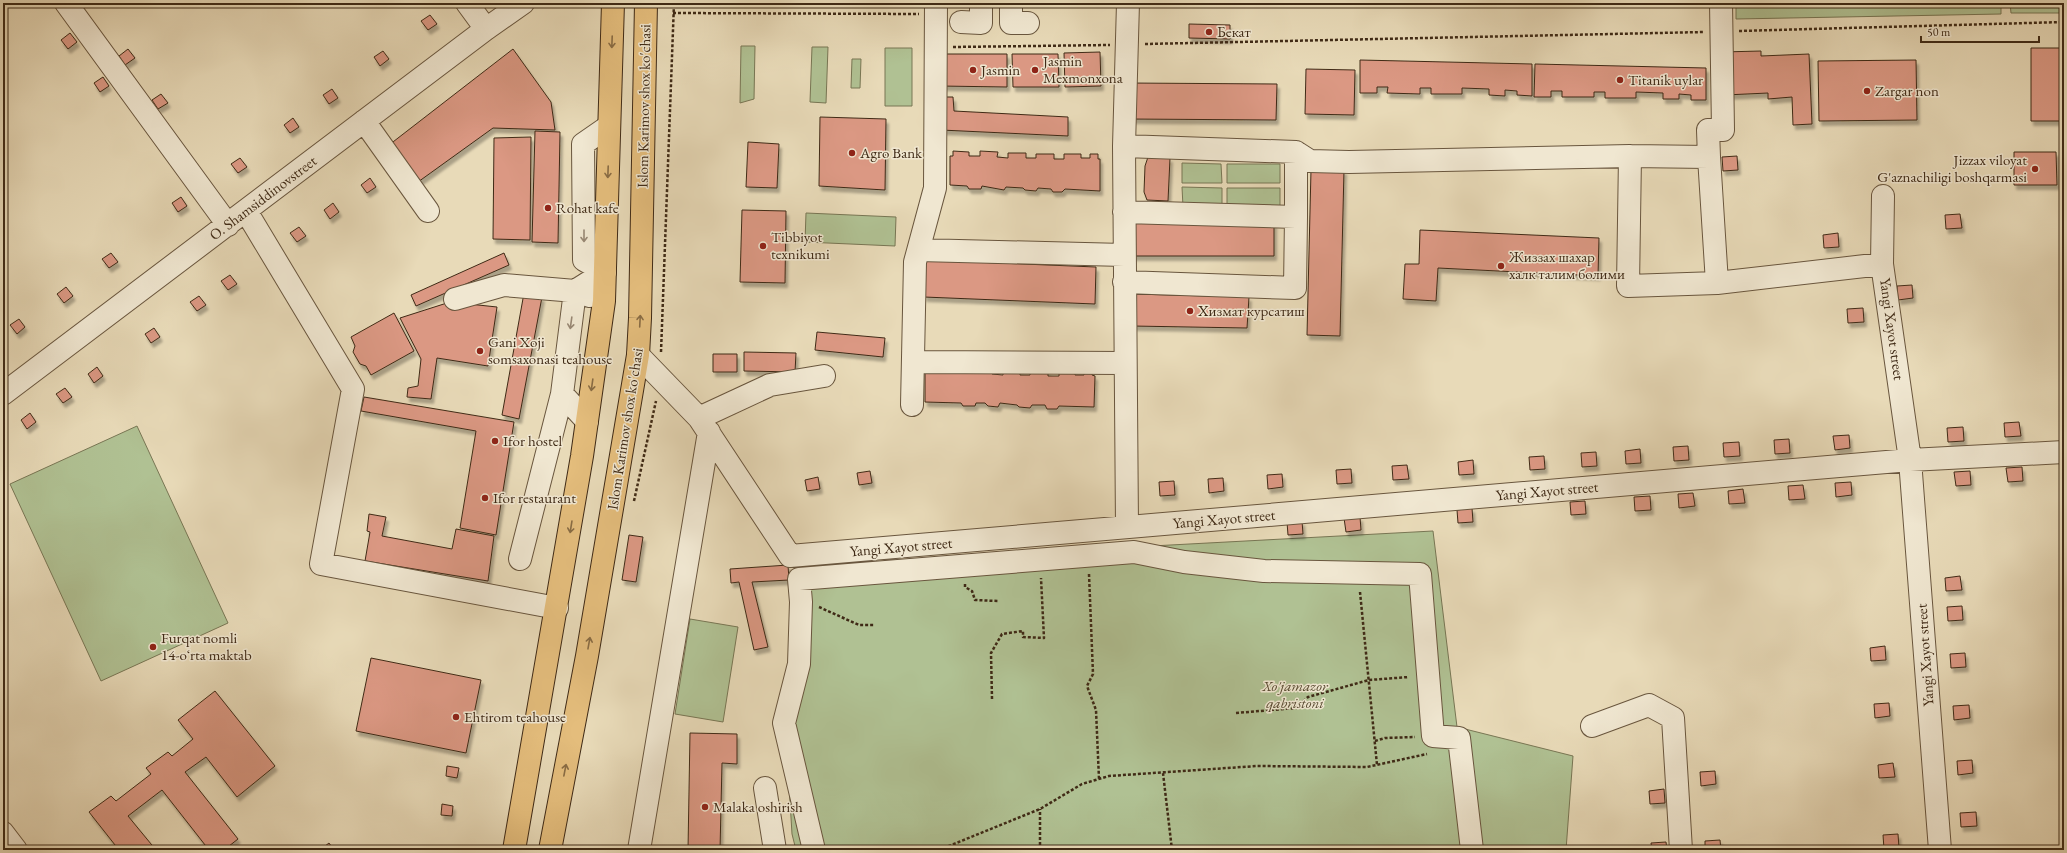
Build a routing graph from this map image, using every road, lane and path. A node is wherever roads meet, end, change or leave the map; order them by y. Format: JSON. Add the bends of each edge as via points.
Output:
{"nodes":[{"id":1,"x":66,"y":3,"type":"edge"},
{"id":2,"x":467,"y":3,"type":"edge"},
{"id":3,"x":523,"y":3,"type":"edge"},
{"id":4,"x":613,"y":3,"type":"edge"},
{"id":5,"x":646,"y":3,"type":"edge"},
{"id":6,"x":981,"y":3,"type":"edge"},
{"id":7,"x":1011,"y":3,"type":"edge"},
{"id":8,"x":1128,"y":3,"type":"edge"},
{"id":9,"x":1721,"y":3,"type":"edge"},
{"id":10,"x":936,"y":8,"type":"edge"},
{"id":11,"x":673,"y":13,"type":"dead end"},
{"id":12,"x":961,"y":22,"type":"dead end"},
{"id":13,"x":2064,"y":22,"type":"edge"},
{"id":14,"x":1028,"y":23,"type":"dead end"},
{"id":15,"x":486,"y":29,"type":"junction"},
{"id":16,"x":1722,"y":32,"type":"junction"},
{"id":17,"x":1127,"y":44,"type":"junction"},
{"id":18,"x":936,"y":47,"type":"junction"},
{"id":19,"x":364,"y":121,"type":"junction"},
{"id":20,"x":1124,"y":146,"type":"junction"},
{"id":21,"x":1296,"y":152,"type":"junction"},
{"id":22,"x":1630,"y":156,"type":"junction"},
{"id":23,"x":1709,"y":157,"type":"junction"},
{"id":24,"x":1883,"y":196,"type":"dead end"},
{"id":25,"x":246,"y":211,"type":"junction"},
{"id":26,"x":428,"y":211,"type":"dead end"},
{"id":27,"x":1124,"y":212,"type":"junction"},
{"id":28,"x":1296,"y":217,"type":"junction"},
{"id":29,"x":228,"y":225,"type":"junction"},
{"id":30,"x":918,"y":250,"type":"junction"},
{"id":31,"x":1124,"y":255,"type":"junction"},
{"id":32,"x":1882,"y":264,"type":"junction"},
{"id":33,"x":605,"y":272,"type":"junction"},
{"id":34,"x":1124,"y":282,"type":"junction"},
{"id":35,"x":1717,"y":283,"type":"junction"},
{"id":36,"x":575,"y":291,"type":"junction"},
{"id":37,"x":455,"y":299,"type":"dead end"},
{"id":38,"x":604,"y":301,"type":"junction"},
{"id":39,"x":638,"y":355,"type":"junction"},
{"id":40,"x":913,"y":362,"type":"junction"},
{"id":41,"x":1125,"y":363,"type":"junction"},
{"id":42,"x":824,"y":376,"type":"dead end"},
{"id":43,"x":6,"y":385,"type":"edge"},
{"id":44,"x":562,"y":394,"type":"junction"},
{"id":45,"x":912,"y":405,"type":"dead end"},
{"id":46,"x":587,"y":421,"type":"junction"},
{"id":47,"x":704,"y":425,"type":"junction"},
{"id":48,"x":2064,"y":452,"type":"edge"},
{"id":49,"x":1910,"y":460,"type":"junction"},
{"id":50,"x":1128,"y":527,"type":"junction"},
{"id":51,"x":1088,"y":556,"type":"junction"},
{"id":52,"x":520,"y":559,"type":"dead end"},
{"id":53,"x":1040,"y":560,"type":"junction"},
{"id":54,"x":963,"y":566,"type":"junction"},
{"id":55,"x":1358,"y":573,"type":"junction"},
{"id":56,"x":998,"y":601,"type":"dead end"},
{"id":57,"x":801,"y":602,"type":"junction"},
{"id":58,"x":557,"y":608,"type":"junction"},
{"id":59,"x":875,"y":625,"type":"dead end"},
{"id":60,"x":1428,"y":675,"type":"junction"},
{"id":61,"x":1369,"y":680,"type":"junction"},
{"id":62,"x":992,"y":699,"type":"dead end"},
{"id":63,"x":1236,"y":713,"type":"dead end"},
{"id":64,"x":1592,"y":726,"type":"dead end"},
{"id":65,"x":1433,"y":736,"type":"junction"},
{"id":66,"x":1375,"y":741,"type":"junction"},
{"id":67,"x":1377,"y":765,"type":"junction"},
{"id":68,"x":1163,"y":773,"type":"junction"},
{"id":69,"x":1099,"y":779,"type":"junction"},
{"id":70,"x":765,"y":788,"type":"dead end"},
{"id":71,"x":524,"y":797,"type":"junction"},
{"id":72,"x":559,"y":804,"type":"junction"},
{"id":73,"x":1040,"y":809,"type":"junction"},
{"id":74,"x":3,"y":833,"type":"edge"},
{"id":75,"x":16,"y":850,"type":"edge"},
{"id":76,"x":514,"y":850,"type":"edge"},
{"id":77,"x":550,"y":850,"type":"edge"},
{"id":78,"x":639,"y":850,"type":"edge"},
{"id":79,"x":775,"y":850,"type":"edge"},
{"id":80,"x":814,"y":850,"type":"edge"},
{"id":81,"x":939,"y":850,"type":"edge"},
{"id":82,"x":1040,"y":850,"type":"edge"},
{"id":83,"x":1172,"y":850,"type":"edge"},
{"id":84,"x":1472,"y":850,"type":"edge"},
{"id":85,"x":1682,"y":850,"type":"edge"},
{"id":86,"x":1940,"y":850,"type":"edge"}],
"edges":[{"from":1,"to":29,"type":"street"},
{"from":2,"to":15,"type":"street"},
{"from":3,"to":15,"type":"street","name":"O. Shamsiddinovstreet"},
{"from":4,"to":33,"type":"main road","one_way":true},
{"from":39,"to":5,"type":"main road","name":"Islom Karimov shox ko'chasi","one_way":true},
{"from":6,"to":12,"type":"street","via":[[981,23]]},
{"from":7,"to":14,"type":"street","via":[[1011,23]]},
{"from":8,"to":17,"type":"street"},
{"from":9,"to":16,"type":"street"},
{"from":10,"to":11,"type":"path"},
{"from":10,"to":18,"type":"street"},
{"from":13,"to":16,"type":"path"},
{"from":15,"to":19,"type":"street","name":"O. Shamsiddinovstreet"},
{"from":16,"to":17,"type":"path"},
{"from":16,"to":23,"type":"street","via":[[1723,130],[1708,130]]},
{"from":17,"to":18,"type":"path"},
{"from":17,"to":20,"type":"street"},
{"from":18,"to":30,"type":"street","via":[[935,188]]},
{"from":19,"to":25,"type":"street","name":"O. Shamsiddinovstreet"},
{"from":19,"to":26,"type":"street"},
{"from":20,"to":21,"type":"street"},
{"from":20,"to":27,"type":"street"},
{"from":21,"to":22,"type":"street","via":[[1310,161],[1349,162]]},
{"from":21,"to":28,"type":"street"},
{"from":22,"to":23,"type":"street"},
{"from":22,"to":35,"type":"street","via":[[1628,286]]},
{"from":23,"to":35,"type":"street"},
{"from":24,"to":32,"type":"street","name":"Yangi Xayot street"},
{"from":25,"to":29,"type":"street","name":"O. Shamsiddinovstreet"},
{"from":25,"to":58,"type":"street","via":[[354,389],[321,564]]},
{"from":27,"to":28,"type":"street"},
{"from":27,"to":31,"type":"street"},
{"from":28,"to":34,"type":"street","via":[[1295,288]]},
{"from":29,"to":43,"type":"street","name":"O. Shamsiddinovstreet"},
{"from":30,"to":31,"type":"street"},
{"from":30,"to":40,"type":"street","via":[[915,262]]},
{"from":31,"to":34,"type":"street"},
{"from":32,"to":35,"type":"street"},
{"from":32,"to":49,"type":"street","name":"Yangi Xayot street"},
{"from":33,"to":36,"type":"street"},
{"from":33,"to":38,"type":"main road"},
{"from":34,"to":41,"type":"street"},
{"from":36,"to":37,"type":"street","via":[[504,285]]},
{"from":36,"to":38,"type":"street"},
{"from":36,"to":44,"type":"street","one_way":true},
{"from":38,"to":46,"type":"main road","one_way":true},
{"from":39,"to":47,"type":"street","name":"Yangi Xayot street"},
{"from":72,"to":39,"type":"main road","name":"Islom Karimov shox ko'chasi","one_way":true},
{"from":40,"to":41,"type":"street"},
{"from":40,"to":45,"type":"street"},
{"from":41,"to":50,"type":"street"},
{"from":42,"to":47,"type":"street","via":[[770,385]]},
{"from":44,"to":46,"type":"street"},
{"from":44,"to":52,"type":"street"},
{"from":46,"to":58,"type":"main road","one_way":true},
{"from":47,"to":50,"type":"street","name":"Yangi Xayot street","via":[[790,556]]},
{"from":47,"to":78,"type":"street"},
{"from":48,"to":49,"type":"street"},
{"from":49,"to":50,"type":"street","name":"Yangi Xayot street"},
{"from":49,"to":86,"type":"street","name":"Yangi Xayot street"},
{"from":51,"to":53,"type":"street"},
{"from":51,"to":55,"type":"street","via":[[1134,552],[1184,562],[1264,571]]},
{"from":51,"to":69,"type":"path","via":[[1093,674],[1087,686],[1096,710]]},
{"from":53,"to":54,"type":"street"},
{"from":53,"to":62,"type":"path","via":[[1044,638],[1023,637],[1023,631],[1002,634],[992,653]]},
{"from":54,"to":56,"type":"path","via":[[965,587],[972,591],[975,600]]},
{"from":54,"to":57,"type":"street","via":[[799,579]]},
{"from":55,"to":60,"type":"street","via":[[1420,574]]},
{"from":55,"to":61,"type":"path"},
{"from":57,"to":59,"type":"path","via":[[820,607],[859,625]]},
{"from":57,"to":80,"type":"street","via":[[799,664],[784,723]]},
{"from":58,"to":71,"type":"main road"},
{"from":60,"to":61,"type":"path"},
{"from":60,"to":65,"type":"street"},
{"from":61,"to":63,"type":"path","via":[[1308,697],[1296,708]]},
{"from":61,"to":66,"type":"path"},
{"from":64,"to":85,"type":"street","via":[[1648,705],[1673,718]]},
{"from":65,"to":66,"type":"path","via":[[1385,738]]},
{"from":65,"to":67,"type":"path","via":[[1434,752]]},
{"from":65,"to":84,"type":"street","via":[[1459,738]]},
{"from":66,"to":67,"type":"path"},
{"from":67,"to":68,"type":"path","via":[[1257,766]]},
{"from":68,"to":69,"type":"path","via":[[1109,776]]},
{"from":68,"to":83,"type":"path"},
{"from":69,"to":73,"type":"path","via":[[1082,784]]},
{"from":70,"to":79,"type":"street"},
{"from":71,"to":72,"type":"main road","via":[[526,807],[533,815],[544,817],[553,813]]},
{"from":71,"to":76,"type":"main road"},
{"from":72,"to":77,"type":"main road","name":"Islom Karimov shox ko'chasi"},
{"from":73,"to":81,"type":"path"},
{"from":73,"to":82,"type":"path"},
{"from":74,"to":75,"type":"street"}]}
